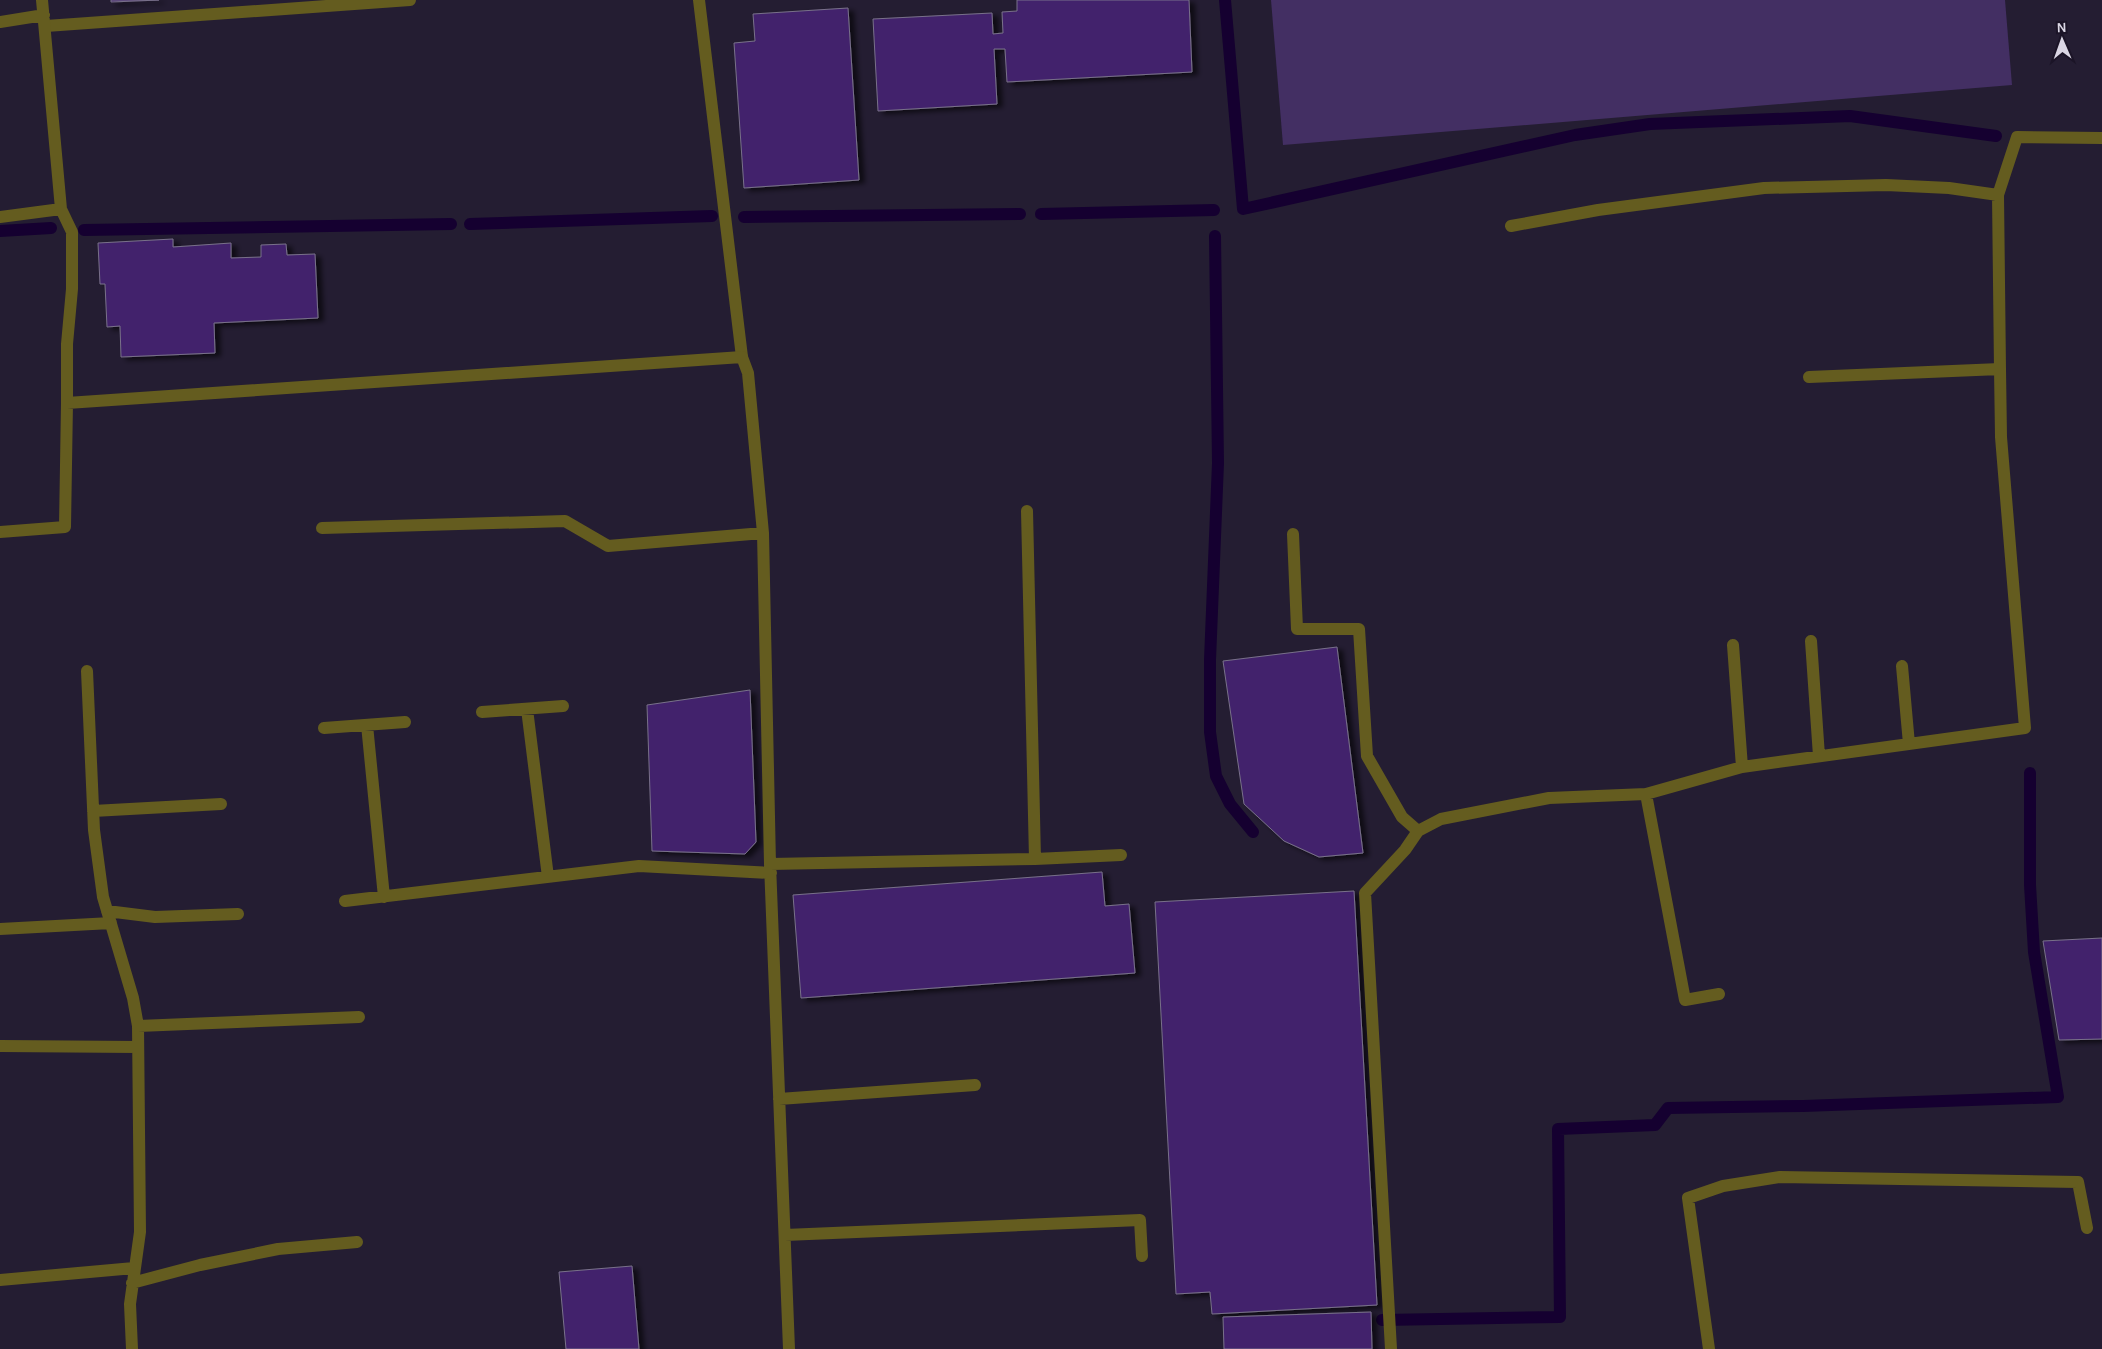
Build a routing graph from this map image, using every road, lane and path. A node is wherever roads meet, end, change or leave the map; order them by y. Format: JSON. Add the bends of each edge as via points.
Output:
{"nodes":[{"id":1,"x":42,"y":0,"type":"edge"},
{"id":2,"x":410,"y":0,"type":"edge"},
{"id":3,"x":699,"y":0,"type":"edge"},
{"id":4,"x":45,"y":20,"type":"junction"},
{"id":5,"x":0,"y":22,"type":"edge"},
{"id":6,"x":2102,"y":138,"type":"edge"},
{"id":7,"x":1998,"y":195,"type":"junction"},
{"id":8,"x":61,"y":209,"type":"junction"},
{"id":9,"x":0,"y":217,"type":"edge"},
{"id":10,"x":1510,"y":226,"type":"dead end"},
{"id":11,"x":742,"y":357,"type":"junction"},
{"id":12,"x":2000,"y":369,"type":"junction"},
{"id":13,"x":1809,"y":377,"type":"dead end"},
{"id":14,"x":67,"y":403,"type":"junction"},
{"id":15,"x":1027,"y":511,"type":"dead end"},
{"id":16,"x":322,"y":528,"type":"dead end"},
{"id":17,"x":0,"y":532,"type":"edge"},
{"id":18,"x":763,"y":534,"type":"junction"},
{"id":19,"x":1294,"y":534,"type":"dead end"},
{"id":20,"x":1812,"y":641,"type":"dead end"},
{"id":21,"x":1733,"y":645,"type":"dead end"},
{"id":22,"x":1902,"y":666,"type":"dead end"},
{"id":23,"x":86,"y":671,"type":"dead end"},
{"id":24,"x":563,"y":706,"type":"dead end"},
{"id":25,"x":527,"y":709,"type":"junction"},
{"id":26,"x":482,"y":712,"type":"dead end"},
{"id":27,"x":405,"y":722,"type":"dead end"},
{"id":28,"x":367,"y":725,"type":"junction"},
{"id":29,"x":324,"y":728,"type":"dead end"},
{"id":30,"x":1908,"y":744,"type":"junction"},
{"id":31,"x":1819,"y":756,"type":"junction"},
{"id":32,"x":1742,"y":767,"type":"junction"},
{"id":33,"x":1646,"y":794,"type":"junction"},
{"id":34,"x":221,"y":804,"type":"dead end"},
{"id":35,"x":93,"y":811,"type":"junction"},
{"id":36,"x":1418,"y":831,"type":"junction"},
{"id":37,"x":1121,"y":855,"type":"dead end"},
{"id":38,"x":1036,"y":859,"type":"junction"},
{"id":39,"x":770,"y":869,"type":"junction"},
{"id":40,"x":548,"y":877,"type":"junction"},
{"id":41,"x":384,"y":897,"type":"junction"},
{"id":42,"x":345,"y":901,"type":"dead end"},
{"id":43,"x":238,"y":914,"type":"dead end"},
{"id":44,"x":109,"y":917,"type":"junction"},
{"id":45,"x":0,"y":929,"type":"edge"},
{"id":46,"x":1719,"y":994,"type":"dead end"},
{"id":47,"x":359,"y":1018,"type":"dead end"},
{"id":48,"x":138,"y":1026,"type":"junction"},
{"id":49,"x":0,"y":1046,"type":"edge"},
{"id":50,"x":138,"y":1047,"type":"junction"},
{"id":51,"x":975,"y":1085,"type":"dead end"},
{"id":52,"x":780,"y":1099,"type":"junction"},
{"id":53,"x":2087,"y":1228,"type":"dead end"},
{"id":54,"x":785,"y":1235,"type":"junction"},
{"id":55,"x":357,"y":1242,"type":"dead end"},
{"id":56,"x":1142,"y":1256,"type":"dead end"},
{"id":57,"x":134,"y":1268,"type":"junction"},
{"id":58,"x":0,"y":1280,"type":"edge"},
{"id":59,"x":132,"y":1283,"type":"junction"},
{"id":60,"x":132,"y":1349,"type":"edge"},
{"id":61,"x":789,"y":1349,"type":"edge"},
{"id":62,"x":1391,"y":1349,"type":"edge"},
{"id":63,"x":1709,"y":1349,"type":"edge"}],
"edges":[{"from":1,"to":4,"type":"street"},
{"from":2,"to":4,"type":"street"},
{"from":3,"to":11,"type":"street"},
{"from":4,"to":5,"type":"street"},
{"from":4,"to":8,"type":"street"},
{"from":6,"to":7,"type":"street","via":[[2017,137]]},
{"from":7,"to":10,"type":"street","via":[[1949,188],[1886,185],[1764,188],[1598,210]]},
{"from":7,"to":12,"type":"street"},
{"from":8,"to":9,"type":"street"},
{"from":8,"to":14,"type":"street","via":[[72,232]]},
{"from":11,"to":14,"type":"street"},
{"from":11,"to":18,"type":"street","via":[[748,373]]},
{"from":12,"to":13,"type":"street"},
{"from":12,"to":30,"type":"street","via":[[2001,437],[2025,728]]},
{"from":14,"to":17,"type":"street","via":[[65,527]]},
{"from":15,"to":38,"type":"street"},
{"from":16,"to":18,"type":"street","via":[[565,520],[608,546]]},
{"from":18,"to":39,"type":"street"},
{"from":19,"to":36,"type":"street","via":[[1297,629],[1359,629],[1367,756],[1402,817]]},
{"from":20,"to":31,"type":"street"},
{"from":21,"to":32,"type":"street"},
{"from":22,"to":30,"type":"street"},
{"from":23,"to":35,"type":"street"},
{"from":24,"to":25,"type":"street"},
{"from":25,"to":26,"type":"street"},
{"from":25,"to":40,"type":"street"},
{"from":27,"to":28,"type":"street"},
{"from":28,"to":29,"type":"street"},
{"from":28,"to":41,"type":"street"},
{"from":30,"to":31,"type":"street"},
{"from":31,"to":32,"type":"street"},
{"from":32,"to":33,"type":"street"},
{"from":33,"to":36,"type":"street","via":[[1549,798],[1440,819]]},
{"from":33,"to":46,"type":"street","via":[[1685,1000]]},
{"from":34,"to":35,"type":"street"},
{"from":35,"to":44,"type":"street","via":[[101,887]]},
{"from":36,"to":62,"type":"street","via":[[1365,893]]},
{"from":37,"to":38,"type":"street"},
{"from":38,"to":39,"type":"street"},
{"from":39,"to":40,"type":"street","via":[[639,866]]},
{"from":39,"to":52,"type":"street"},
{"from":40,"to":41,"type":"street"},
{"from":41,"to":42,"type":"street"},
{"from":43,"to":44,"type":"street"},
{"from":44,"to":45,"type":"street"},
{"from":44,"to":48,"type":"street"},
{"from":47,"to":48,"type":"street"},
{"from":48,"to":50,"type":"street"},
{"from":49,"to":50,"type":"street"},
{"from":50,"to":57,"type":"street","via":[[140,1232]]},
{"from":51,"to":52,"type":"street"},
{"from":52,"to":54,"type":"street"},
{"from":53,"to":63,"type":"street","via":[[2078,1182],[1780,1177],[1723,1186],[1688,1198]]},
{"from":54,"to":56,"type":"street","via":[[1140,1220]]},
{"from":54,"to":61,"type":"street"},
{"from":55,"to":59,"type":"street","via":[[278,1249]]},
{"from":57,"to":58,"type":"street"},
{"from":57,"to":59,"type":"street"},
{"from":59,"to":60,"type":"street"}]}
